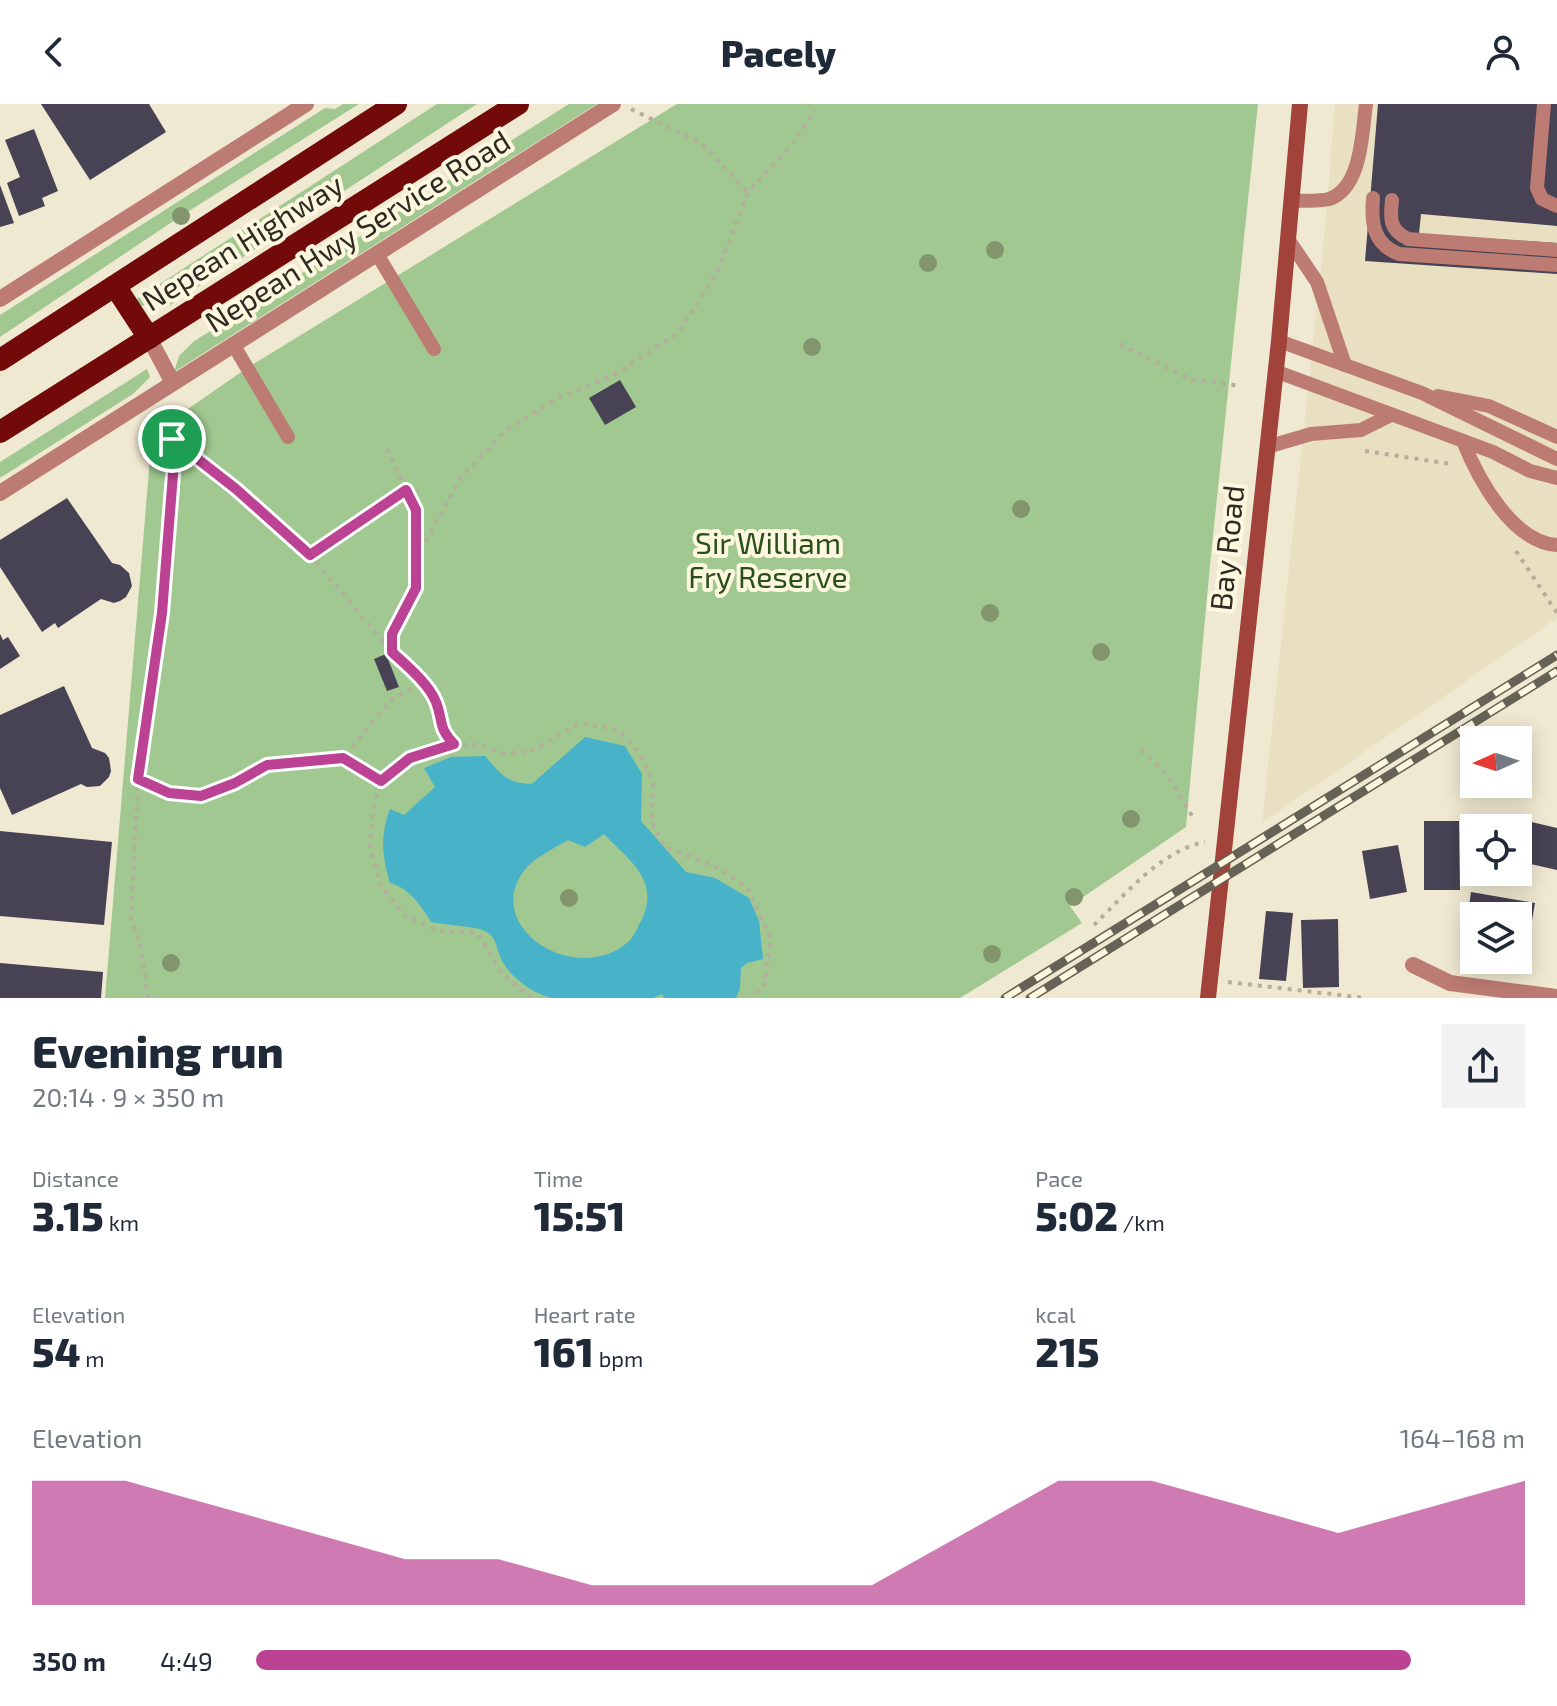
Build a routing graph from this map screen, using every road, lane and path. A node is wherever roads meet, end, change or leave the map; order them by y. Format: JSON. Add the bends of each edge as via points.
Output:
{"nodes":[{"id":1,"x":306,"y":104,"type":"edge"},
{"id":2,"x":396,"y":104,"type":"edge"},
{"id":3,"x":518,"y":104,"type":"edge"},
{"id":4,"x":613,"y":104,"type":"edge"},
{"id":5,"x":622,"y":104,"type":"edge"},
{"id":6,"x":1300,"y":104,"type":"edge"},
{"id":7,"x":1366,"y":104,"type":"edge"},
{"id":8,"x":1544,"y":104,"type":"edge"},
{"id":9,"x":815,"y":110,"type":"dead end"},
{"id":10,"x":748,"y":192,"type":"junction"},
{"id":11,"x":1373,"y":198,"type":"dead end"},
{"id":12,"x":1392,"y":200,"type":"dead end"},
{"id":13,"x":1291,"y":201,"type":"junction"},
{"id":14,"x":1557,"y":206,"type":"edge"},
{"id":15,"x":1288,"y":239,"type":"junction"},
{"id":16,"x":1557,"y":250,"type":"edge"},
{"id":17,"x":377,"y":254,"type":"junction"},
{"id":18,"x":1557,"y":265,"type":"edge"},
{"id":19,"x":115,"y":286,"type":"junction"},
{"id":20,"x":0,"y":299,"type":"edge"},
{"id":21,"x":149,"y":338,"type":"junction"},
{"id":22,"x":1279,"y":341,"type":"junction"},
{"id":23,"x":233,"y":344,"type":"junction"},
{"id":24,"x":1120,"y":344,"type":"dead end"},
{"id":25,"x":434,"y":349,"type":"dead end"},
{"id":26,"x":0,"y":360,"type":"edge"},
{"id":27,"x":1345,"y":365,"type":"junction"},
{"id":28,"x":1275,"y":371,"type":"junction"},
{"id":29,"x":173,"y":383,"type":"junction"},
{"id":30,"x":1241,"y":386,"type":"dead end"},
{"id":31,"x":1422,"y":393,"type":"junction"},
{"id":32,"x":155,"y":394,"type":"junction"},
{"id":33,"x":1391,"y":415,"type":"junction"},
{"id":34,"x":0,"y":432,"type":"edge"},
{"id":35,"x":288,"y":437,"type":"dead end"},
{"id":36,"x":1557,"y":437,"type":"edge"},
{"id":37,"x":172,"y":439,"type":"junction"},
{"id":38,"x":1463,"y":441,"type":"junction"},
{"id":39,"x":1267,"y":447,"type":"junction"},
{"id":40,"x":387,"y":449,"type":"dead end"},
{"id":41,"x":1358,"y":451,"type":"dead end"},
{"id":42,"x":1557,"y":459,"type":"edge"},
{"id":43,"x":1459,"y":471,"type":"dead end"},
{"id":44,"x":1557,"y":478,"type":"edge"},
{"id":45,"x":406,"y":490,"type":"junction"},
{"id":46,"x":0,"y":493,"type":"edge"},
{"id":47,"x":1557,"y":545,"type":"edge"},
{"id":48,"x":1515,"y":549,"type":"dead end"},
{"id":49,"x":310,"y":555,"type":"junction"},
{"id":50,"x":416,"y":559,"type":"junction"},
{"id":51,"x":1557,"y":613,"type":"edge"},
{"id":52,"x":392,"y":652,"type":"junction"},
{"id":53,"x":423,"y":683,"type":"junction"},
{"id":54,"x":454,"y":744,"type":"junction"},
{"id":55,"x":1141,"y":750,"type":"dead end"},
{"id":56,"x":343,"y":758,"type":"junction"},
{"id":57,"x":138,"y":779,"type":"junction"},
{"id":58,"x":381,"y":781,"type":"junction"},
{"id":59,"x":1192,"y":816,"type":"dead end"},
{"id":60,"x":1227,"y":837,"type":"junction"},
{"id":61,"x":1094,"y":925,"type":"dead end"},
{"id":62,"x":1413,"y":965,"type":"dead end"},
{"id":63,"x":1210,"y":980,"type":"junction"},
{"id":64,"x":1557,"y":997,"type":"edge"},
{"id":65,"x":148,"y":998,"type":"edge"},
{"id":66,"x":532,"y":998,"type":"edge"},
{"id":67,"x":752,"y":998,"type":"edge"},
{"id":68,"x":1208,"y":998,"type":"edge"},
{"id":69,"x":1365,"y":998,"type":"edge"}],
"edges":[{"from":1,"to":20,"type":"street"},
{"from":2,"to":19,"type":"highway","name":"Nepean Highway"},
{"from":3,"to":21,"type":"highway","name":"Nepean Highway"},
{"from":4,"to":17,"type":"street","name":"Nepean Hwy Service Road"},
{"from":5,"to":10,"type":"path","via":[[701,143]]},
{"from":6,"to":13,"type":"main road","name":"Bay Road"},
{"from":7,"to":13,"type":"lane","via":[[1356,162],[1342,191],[1328,199]]},
{"from":8,"to":14,"type":"lane","via":[[1537,188],[1542,199]]},
{"from":9,"to":10,"type":"path"},
{"from":10,"to":50,"type":"path","via":[[718,270],[679,332],[614,375],[556,399],[506,430],[461,477]]},
{"from":11,"to":18,"type":"lane","via":[[1377,239],[1390,251]]},
{"from":12,"to":16,"type":"lane","via":[[1393,228],[1408,239]]},
{"from":13,"to":15,"type":"main road","name":"Bay Road"},
{"from":15,"to":22,"type":"main road","name":"Bay Road"},
{"from":15,"to":27,"type":"lane","via":[[1317,282]]},
{"from":17,"to":23,"type":"street","name":"Nepean Hwy Service Road"},
{"from":17,"to":25,"type":"lane"},
{"from":19,"to":21,"type":"highway"},
{"from":19,"to":26,"type":"highway","name":"Nepean Highway"},
{"from":21,"to":29,"type":"street"},
{"from":21,"to":34,"type":"highway","name":"Nepean Highway"},
{"from":22,"to":27,"type":"lane"},
{"from":22,"to":28,"type":"main road","name":"Bay Road"},
{"from":23,"to":29,"type":"street","name":"Nepean Hwy Service Road"},
{"from":23,"to":35,"type":"lane"},
{"from":24,"to":30,"type":"path","via":[[1190,379]]},
{"from":27,"to":31,"type":"lane"},
{"from":28,"to":33,"type":"lane"},
{"from":28,"to":39,"type":"main road","name":"Bay Road"},
{"from":29,"to":32,"type":"street","name":"Nepean Hwy Service Road"},
{"from":31,"to":36,"type":"lane","via":[[1489,406]]},
{"from":31,"to":42,"type":"lane"},
{"from":32,"to":37,"type":"path"},
{"from":32,"to":46,"type":"street","name":"Nepean Hwy Service Road"},
{"from":33,"to":38,"type":"lane"},
{"from":33,"to":39,"type":"lane","via":[[1361,430],[1311,434]]},
{"from":37,"to":49,"type":"path"},
{"from":37,"to":57,"type":"path","via":[[162,613]]},
{"from":38,"to":44,"type":"lane"},
{"from":38,"to":47,"type":"lane","via":[[1472,464],[1512,522]]},
{"from":39,"to":60,"type":"main road","name":"Bay Road"},
{"from":40,"to":45,"type":"path"},
{"from":41,"to":43,"type":"path","via":[[1451,464]]},
{"from":45,"to":49,"type":"path"},
{"from":45,"to":50,"type":"path","via":[[416,510]]},
{"from":48,"to":51,"type":"path"},
{"from":49,"to":52,"type":"path"},
{"from":50,"to":52,"type":"path","via":[[416,588],[392,634]]},
{"from":52,"to":53,"type":"path"},
{"from":53,"to":54,"type":"path","via":[[436,701],[442,731]]},
{"from":53,"to":56,"type":"path","via":[[392,699]]},
{"from":54,"to":58,"type":"path","via":[[410,758]]},
{"from":54,"to":67,"type":"path","via":[[480,745],[500,753],[529,752],[580,723],[618,730],[640,753],[653,784],[652,822],[665,847],[716,867],[747,887],[771,939],[764,984]]},
{"from":55,"to":59,"type":"path","via":[[1167,774]]},
{"from":56,"to":57,"type":"path","via":[[267,765],[201,796],[169,793]]},
{"from":56,"to":58,"type":"path"},
{"from":57,"to":65,"type":"path","via":[[131,919]]},
{"from":58,"to":66,"type":"path","via":[[370,846],[381,886],[405,916],[439,931],[478,933],[502,974]]},
{"from":60,"to":61,"type":"path","via":[[1188,845],[1154,868]]},
{"from":60,"to":63,"type":"main road","name":"Bay Road"},
{"from":62,"to":64,"type":"street","via":[[1450,983]]},
{"from":63,"to":68,"type":"main road","name":"Bay Road"},
{"from":63,"to":69,"type":"path"}]}
